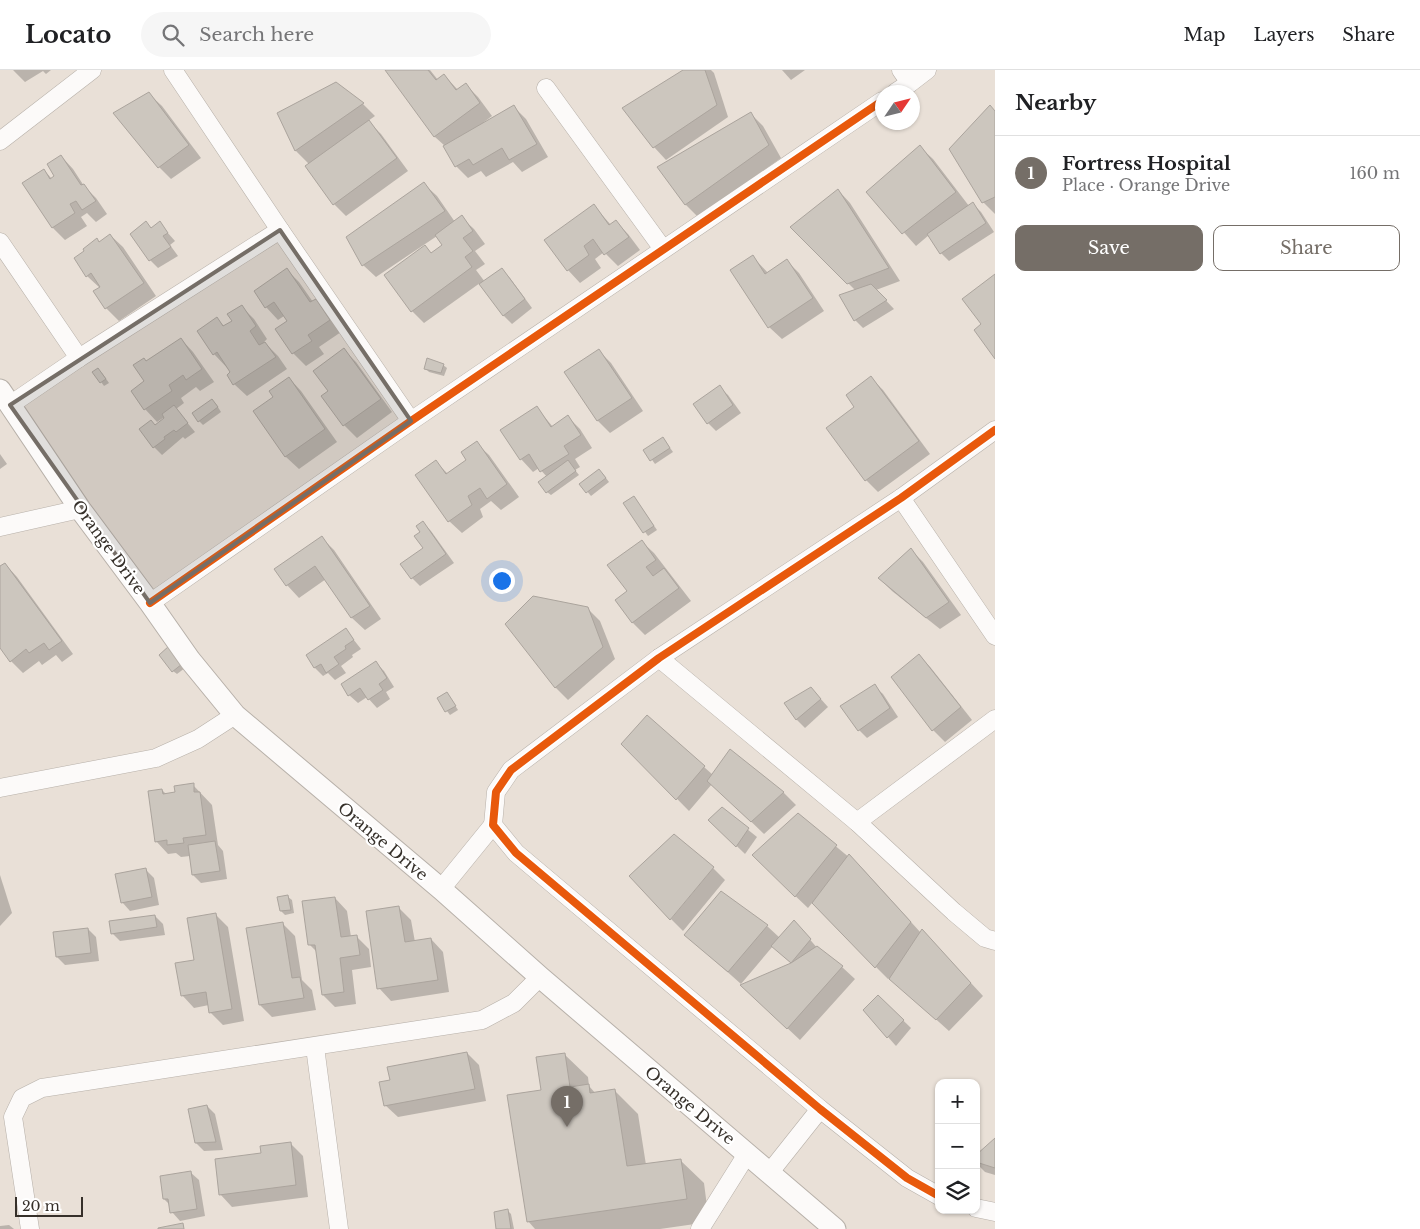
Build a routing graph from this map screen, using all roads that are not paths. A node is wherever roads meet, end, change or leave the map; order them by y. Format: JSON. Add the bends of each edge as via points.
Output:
{"nodes":[{"id":1,"x":92,"y":70,"type":"edge"},
{"id":2,"x":173,"y":70,"type":"edge"},
{"id":3,"x":927,"y":70,"type":"edge"},
{"id":4,"x":902,"y":82,"type":"edge"},
{"id":5,"x":546,"y":88,"type":"dead end"},
{"id":6,"x":875,"y":106,"type":"edge"},
{"id":7,"x":0,"y":141,"type":"edge"},
{"id":8,"x":280,"y":230,"type":"junction"},
{"id":9,"x":0,"y":242,"type":"edge"},
{"id":10,"x":663,"y":249,"type":"junction"},
{"id":11,"x":79,"y":358,"type":"junction"},
{"id":12,"x":5,"y":398,"type":"edge"},
{"id":13,"x":412,"y":421,"type":"junction"},
{"id":14,"x":995,"y":430,"type":"edge"},
{"id":15,"x":901,"y":498,"type":"junction"},
{"id":16,"x":80,"y":509,"type":"junction"},
{"id":17,"x":0,"y":527,"type":"edge"},
{"id":18,"x":150,"y":602,"type":"junction"},
{"id":19,"x":995,"y":636,"type":"edge"},
{"id":20,"x":659,"y":658,"type":"junction"},
{"id":21,"x":235,"y":715,"type":"junction"},
{"id":22,"x":995,"y":719,"type":"edge"},
{"id":23,"x":0,"y":788,"type":"edge"},
{"id":24,"x":857,"y":822,"type":"junction"},
{"id":25,"x":493,"y":825,"type":"junction"},
{"id":26,"x":441,"y":889,"type":"junction"},
{"id":27,"x":995,"y":942,"type":"edge"},
{"id":28,"x":540,"y":977,"type":"junction"},
{"id":29,"x":314,"y":1047,"type":"junction"},
{"id":30,"x":820,"y":1109,"type":"junction"},
{"id":31,"x":748,"y":1154,"type":"junction"},
{"id":32,"x":770,"y":1172,"type":"junction"},
{"id":33,"x":935,"y":1194,"type":"edge"},
{"id":34,"x":980,"y":1209,"type":"edge"},
{"id":35,"x":995,"y":1212,"type":"edge"},
{"id":36,"x":30,"y":1229,"type":"edge"},
{"id":37,"x":339,"y":1229,"type":"edge"},
{"id":38,"x":700,"y":1229,"type":"edge"},
{"id":39,"x":835,"y":1229,"type":"edge"}],
"edges":[{"from":1,"to":7,"type":"street"},
{"from":2,"to":8,"type":"street"},
{"from":3,"to":4,"type":"street"},
{"from":5,"to":10,"type":"street"},
{"from":6,"to":10,"type":"street"},
{"from":8,"to":11,"type":"street"},
{"from":8,"to":13,"type":"street"},
{"from":9,"to":11,"type":"street"},
{"from":10,"to":13,"type":"street"},
{"from":11,"to":12,"type":"street"},
{"from":12,"to":16,"type":"street","name":"Orange Drive"},
{"from":13,"to":18,"type":"street"},
{"from":14,"to":15,"type":"street"},
{"from":15,"to":19,"type":"street"},
{"from":15,"to":20,"type":"street"},
{"from":16,"to":17,"type":"street"},
{"from":16,"to":18,"type":"street","name":"Orange Drive"},
{"from":18,"to":21,"type":"street","name":"Orange Drive","via":[[190,660]]},
{"from":20,"to":24,"type":"street"},
{"from":20,"to":25,"type":"street","via":[[511,770],[496,792]]},
{"from":21,"to":23,"type":"street","via":[[198,739],[156,758]]},
{"from":21,"to":26,"type":"street","name":"Orange Drive"},
{"from":22,"to":24,"type":"street"},
{"from":24,"to":27,"type":"street","via":[[954,912],[985,938]]},
{"from":25,"to":26,"type":"street"},
{"from":25,"to":30,"type":"street","via":[[516,853]]},
{"from":26,"to":28,"type":"street","name":"Orange Drive"},
{"from":28,"to":29,"type":"street","via":[[514,1003],[482,1020]]},
{"from":28,"to":31,"type":"street","name":"Orange Drive"},
{"from":29,"to":36,"type":"street","via":[[42,1088],[22,1098],[13,1117]]},
{"from":29,"to":37,"type":"street"},
{"from":30,"to":32,"type":"street"},
{"from":30,"to":33,"type":"street","via":[[907,1178]]},
{"from":31,"to":32,"type":"street","name":"Orange Drive"},
{"from":31,"to":38,"type":"street"},
{"from":32,"to":39,"type":"street","name":"Orange Drive"},
{"from":34,"to":35,"type":"street"}]}
